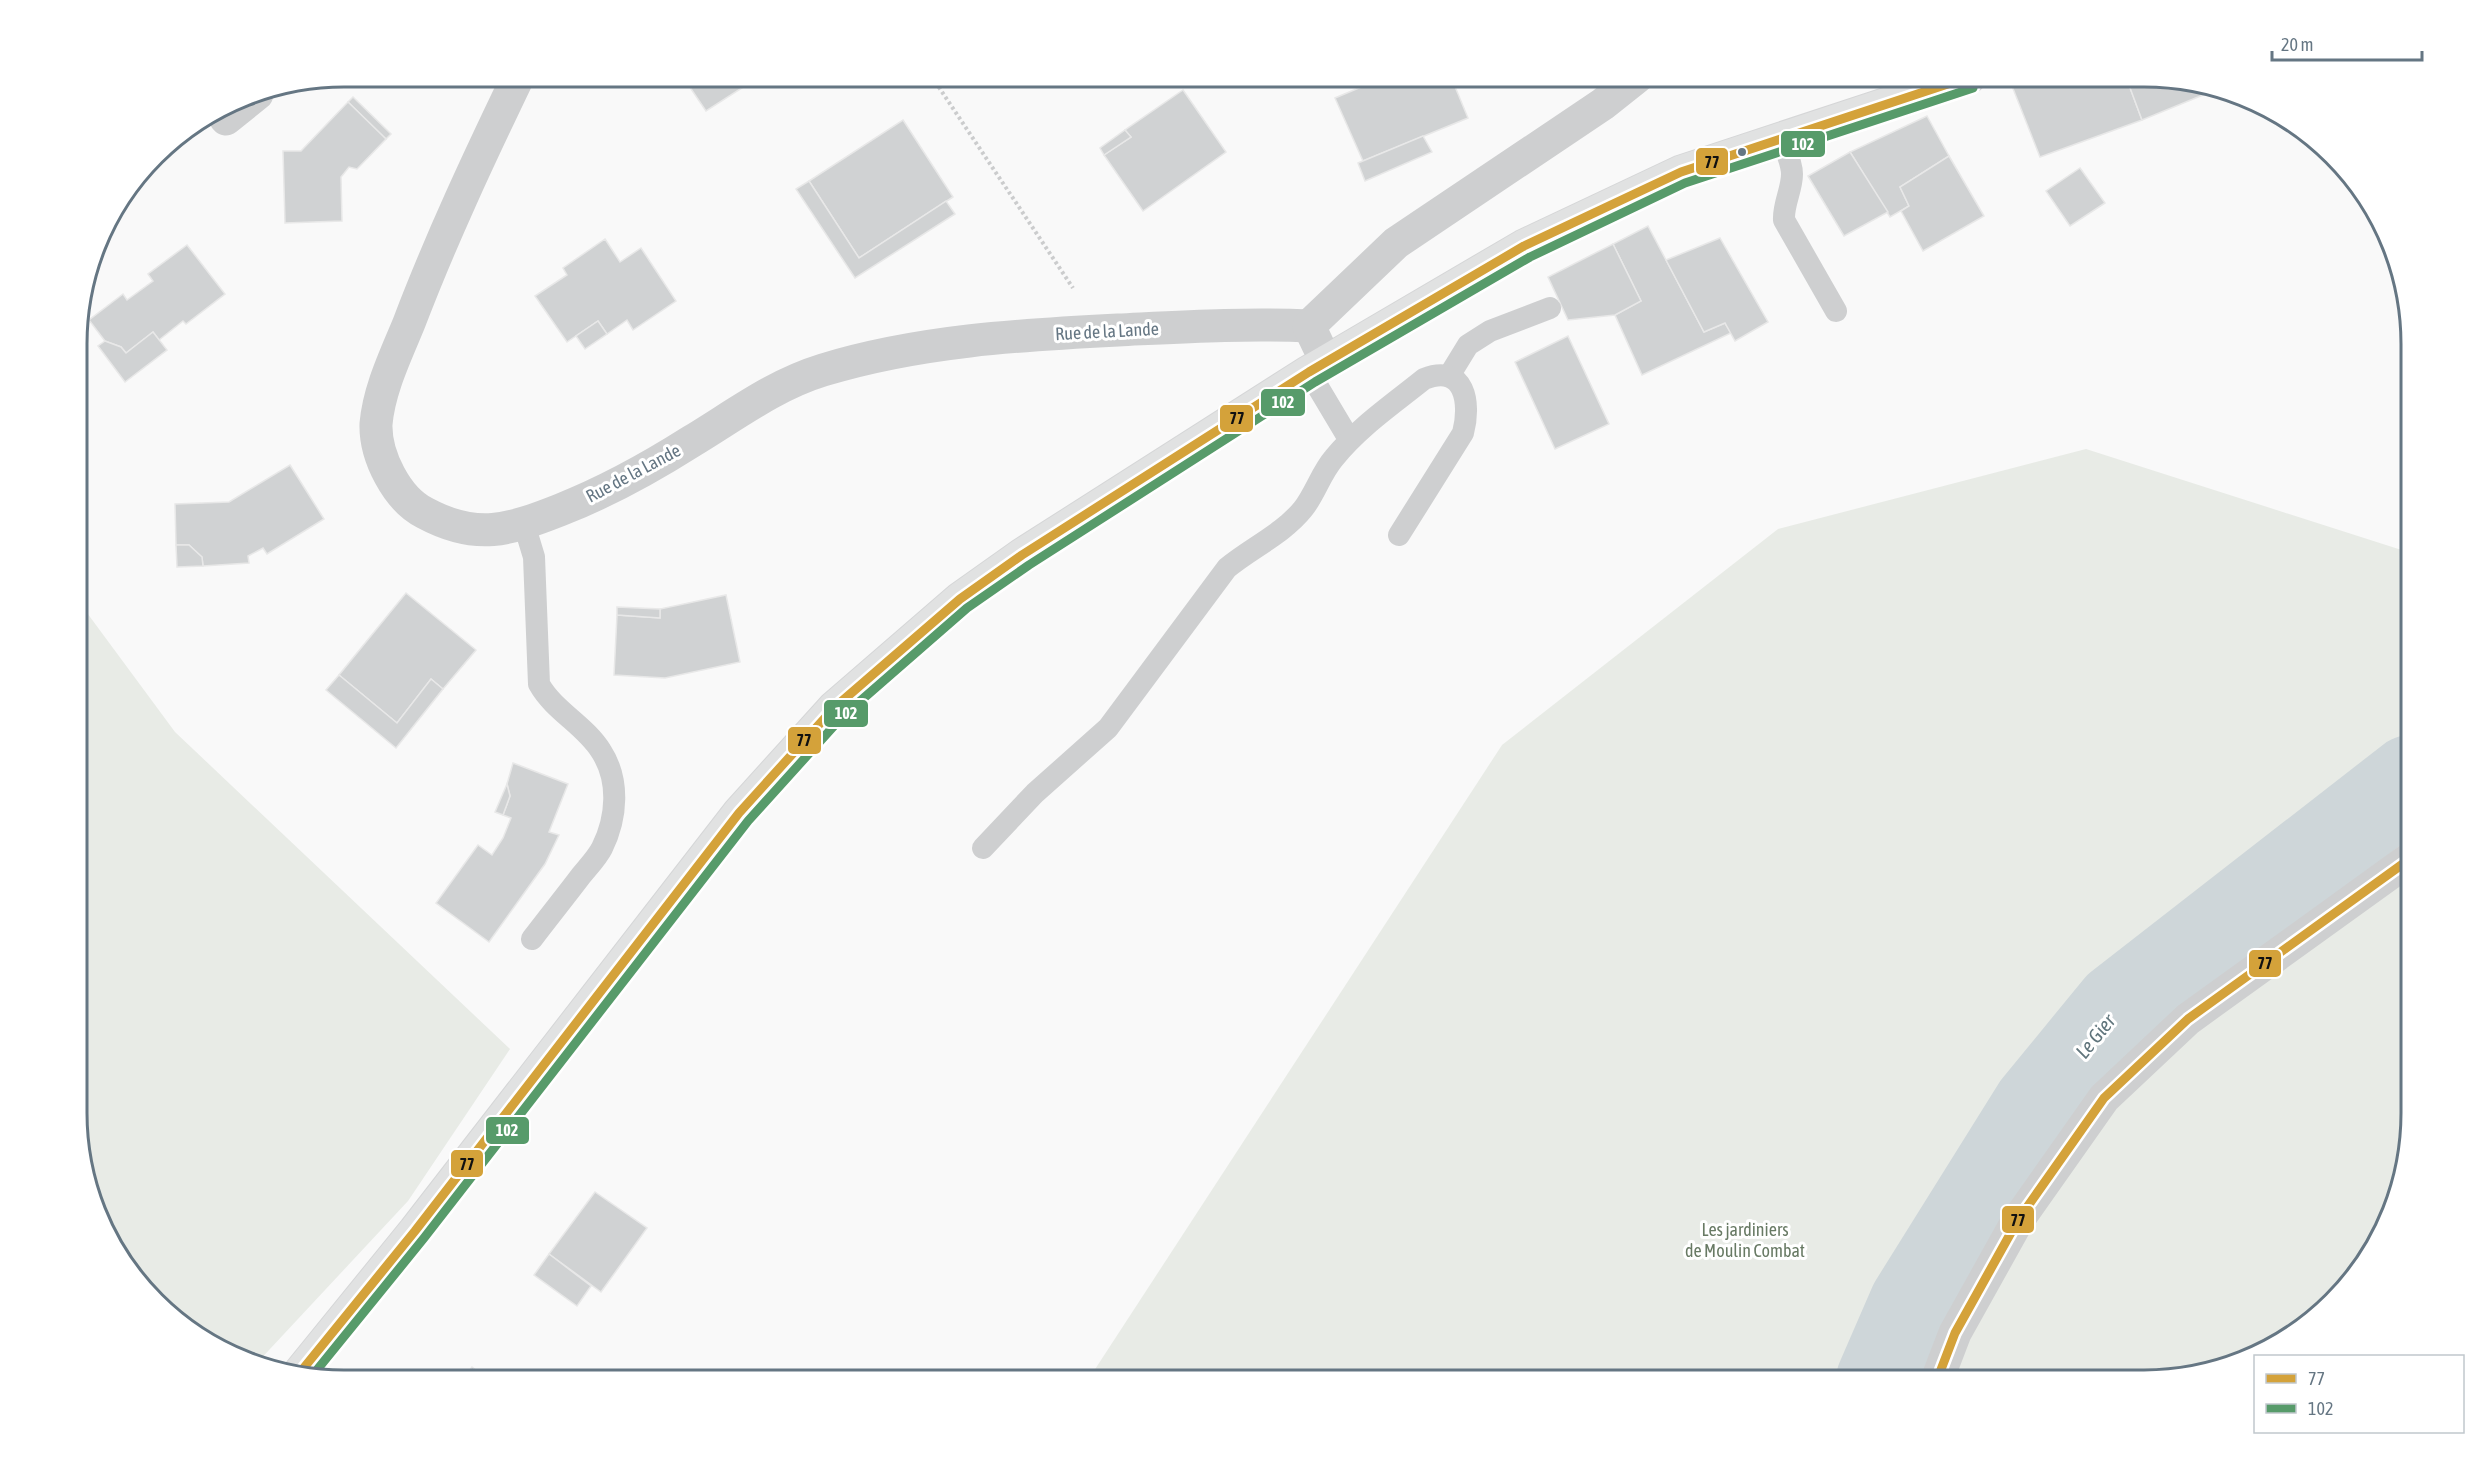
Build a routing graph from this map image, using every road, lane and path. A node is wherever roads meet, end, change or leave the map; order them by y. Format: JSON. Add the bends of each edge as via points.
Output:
{"nodes":[{"id":1,"x":513,"y":87,"type":"edge"},
{"id":2,"x":939,"y":87,"type":"edge"},
{"id":3,"x":1624,"y":87,"type":"edge"},
{"id":4,"x":1918,"y":87,"type":"edge"},
{"id":5,"x":237,"y":110,"type":"edge"},
{"id":6,"x":226,"y":119,"type":"dead end"},
{"id":7,"x":1781,"y":138,"type":"junction"},
{"id":8,"x":1073,"y":289,"type":"dead end"},
{"id":9,"x":1550,"y":308,"type":"dead end"},
{"id":10,"x":1836,"y":311,"type":"dead end"},
{"id":11,"x":1309,"y":326,"type":"junction"},
{"id":12,"x":1318,"y":367,"type":"junction"},
{"id":13,"x":1449,"y":376,"type":"junction"},
{"id":14,"x":1349,"y":439,"type":"junction"},
{"id":15,"x":524,"y":524,"type":"junction"},
{"id":16,"x":1399,"y":535,"type":"dead end"},
{"id":17,"x":983,"y":848,"type":"dead end"},
{"id":18,"x":2401,"y":865,"type":"edge"},
{"id":19,"x":532,"y":939,"type":"dead end"},
{"id":20,"x":305,"y":1367,"type":"edge"},
{"id":21,"x":1941,"y":1370,"type":"edge"}],
"edges":[{"from":1,"to":15,"type":"street","name":"Rue de la Lande","via":[[437,250],[379,400],[376,429],[382,457],[398,489],[418,510],[448,526],[478,531]]},
{"from":2,"to":8,"type":"path"},
{"from":3,"to":11,"type":"street","via":[[1396,243]]},
{"from":4,"to":7,"type":"main road"},
{"from":5,"to":6,"type":"street"},
{"from":7,"to":10,"type":"lane","via":[[1792,168],[1784,220]]},
{"from":7,"to":12,"type":"main road","via":[[1681,172],[1524,246]]},
{"from":9,"to":13,"type":"lane","via":[[1490,331],[1468,345]]},
{"from":11,"to":12,"type":"street"},
{"from":11,"to":15,"type":"street","name":"Rue de la Lande","via":[[1245,324],[996,336],[895,352],[823,370],[780,386],[621,481]]},
{"from":12,"to":14,"type":"lane"},
{"from":12,"to":20,"type":"main road","via":[[1022,555],[951,606],[834,708],[739,813],[415,1231]]},
{"from":13,"to":14,"type":"lane","via":[[1437,374],[1424,379]]},
{"from":13,"to":16,"type":"lane","via":[[1458,383],[1467,406],[1463,433]]},
{"from":14,"to":17,"type":"lane","via":[[1331,460],[1303,509],[1227,568],[1108,728],[1035,793]]},
{"from":15,"to":19,"type":"lane","via":[[534,557],[539,684],[546,696],[602,751],[615,795],[602,849]]},
{"from":18,"to":21,"type":"street","via":[[2188,1019],[2104,1098],[2018,1220],[1955,1333]]}]}
